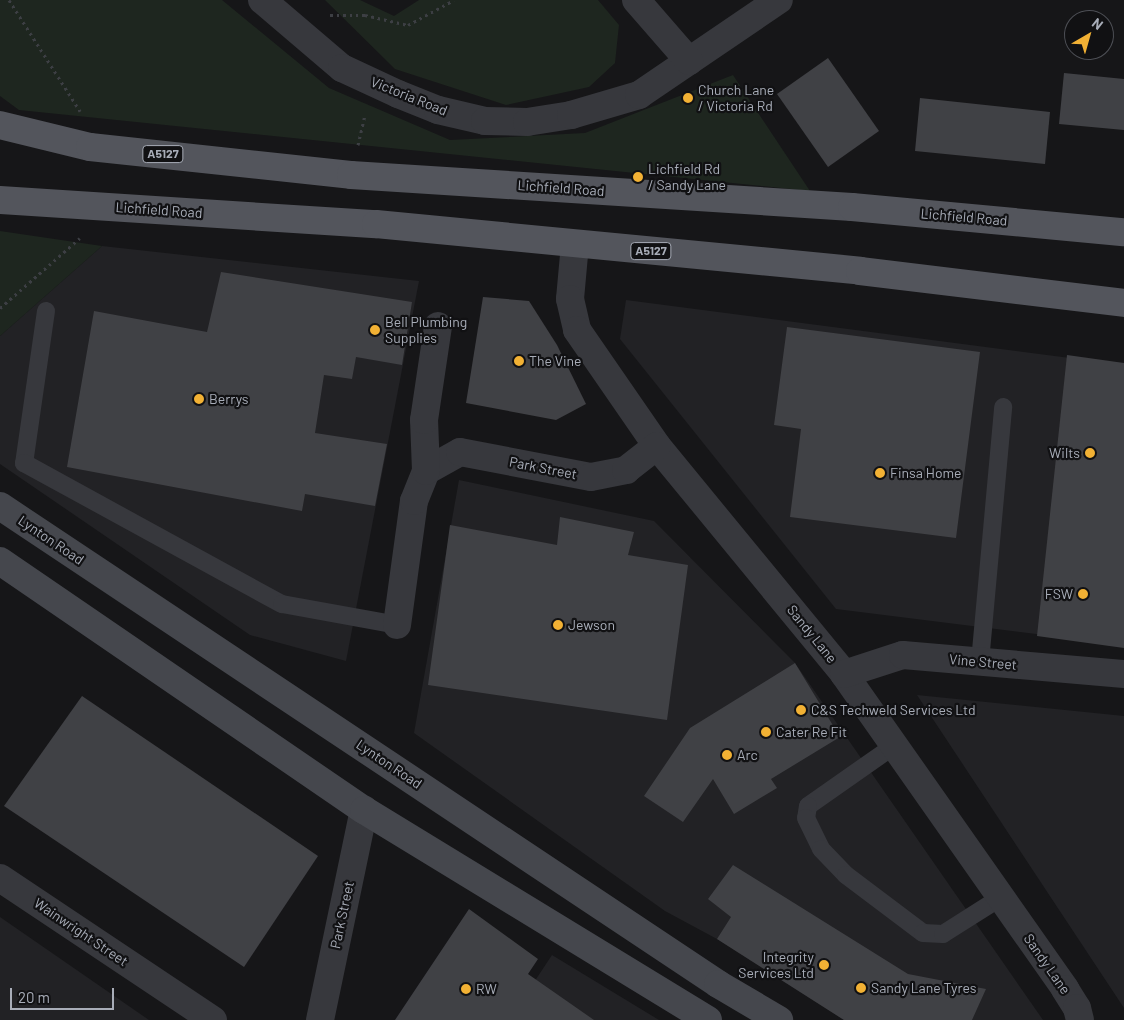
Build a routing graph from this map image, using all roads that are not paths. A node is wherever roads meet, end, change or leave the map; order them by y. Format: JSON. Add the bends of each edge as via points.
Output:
{"nodes":[{"id":1,"x":636,"y":0,"type":"edge"},
{"id":2,"x":778,"y":0,"type":"edge"},
{"id":3,"x":271,"y":8,"type":"edge"},
{"id":4,"x":689,"y":61,"type":"junction"},
{"id":5,"x":0,"y":125,"type":"edge"},
{"id":6,"x":0,"y":200,"type":"edge"},
{"id":7,"x":1124,"y":232,"type":"edge"},
{"id":8,"x":575,"y":244,"type":"junction"},
{"id":9,"x":1124,"y":303,"type":"edge"},
{"id":10,"x":46,"y":311,"type":"dead end"},
{"id":11,"x":438,"y":326,"type":"dead end"},
{"id":12,"x":1003,"y":408,"type":"dead end"},
{"id":13,"x":657,"y":446,"type":"junction"},
{"id":14,"x":426,"y":471,"type":"junction"},
{"id":15,"x":0,"y":506,"type":"edge"},
{"id":16,"x":0,"y":562,"type":"edge"},
{"id":17,"x":397,"y":625,"type":"joint"},
{"id":18,"x":980,"y":662,"type":"junction"},
{"id":19,"x":844,"y":674,"type":"junction"},
{"id":20,"x":1124,"y":674,"type":"edge"},
{"id":21,"x":895,"y":745,"type":"junction"},
{"id":22,"x":364,"y":810,"type":"junction"},
{"id":23,"x":0,"y":878,"type":"edge"},
{"id":24,"x":1000,"y":898,"type":"junction"},
{"id":25,"x":213,"y":1020,"type":"edge"},
{"id":26,"x":320,"y":1020,"type":"edge"},
{"id":27,"x":708,"y":1020,"type":"edge"},
{"id":28,"x":779,"y":1020,"type":"edge"},
{"id":29,"x":1080,"y":1020,"type":"edge"}],
"edges":[{"from":1,"to":4,"type":"street"},
{"from":2,"to":4,"type":"street","name":"Victoria Road"},
{"from":3,"to":4,"type":"street","name":"Victoria Road","via":[[342,68],[438,110],[484,122],[527,122],[571,115],[639,94]]},
{"from":5,"to":7,"type":"main road","name":"Lichfield Road","number":"A5127","via":[[90,147],[351,175],[852,207]]},
{"from":6,"to":8,"type":"main road","name":"Lichfield Road","number":"A5127","via":[[376,224]]},
{"from":8,"to":9,"type":"main road","name":"Lichfield Road","number":"A5127","via":[[860,270]]},
{"from":8,"to":13,"type":"street","name":"Sandy Lane","via":[[570,299],[577,330]]},
{"from":10,"to":17,"type":"lane","via":[[24,463],[282,604]]},
{"from":11,"to":14,"type":"street","via":[[424,420]]},
{"from":12,"to":18,"type":"lane"},
{"from":13,"to":14,"type":"street","name":"Park Street","via":[[626,470],[591,477],[460,452]]},
{"from":13,"to":19,"type":"street","name":"Sandy Lane"},
{"from":14,"to":17,"type":"street","via":[[414,501]]},
{"from":15,"to":28,"type":"main road","name":"Lynton Road","via":[[718,984]]},
{"from":16,"to":22,"type":"main road"},
{"from":18,"to":19,"type":"street","name":"Vine Street","via":[[903,656]]},
{"from":18,"to":20,"type":"street","name":"Vine Street"},
{"from":19,"to":21,"type":"street","name":"Sandy Lane"},
{"from":21,"to":24,"type":"street","name":"Sandy Lane"},
{"from":21,"to":24,"type":"lane","via":[[808,806],[806,818],[820,849],[846,875],[923,933],[943,934]]},
{"from":22,"to":26,"type":"street","name":"Park Street"},
{"from":22,"to":27,"type":"main road"},
{"from":23,"to":25,"type":"street","name":"Wainwright Street"},
{"from":24,"to":29,"type":"street","name":"Sandy Lane","via":[[1065,989],[1077,1008]]}]}
